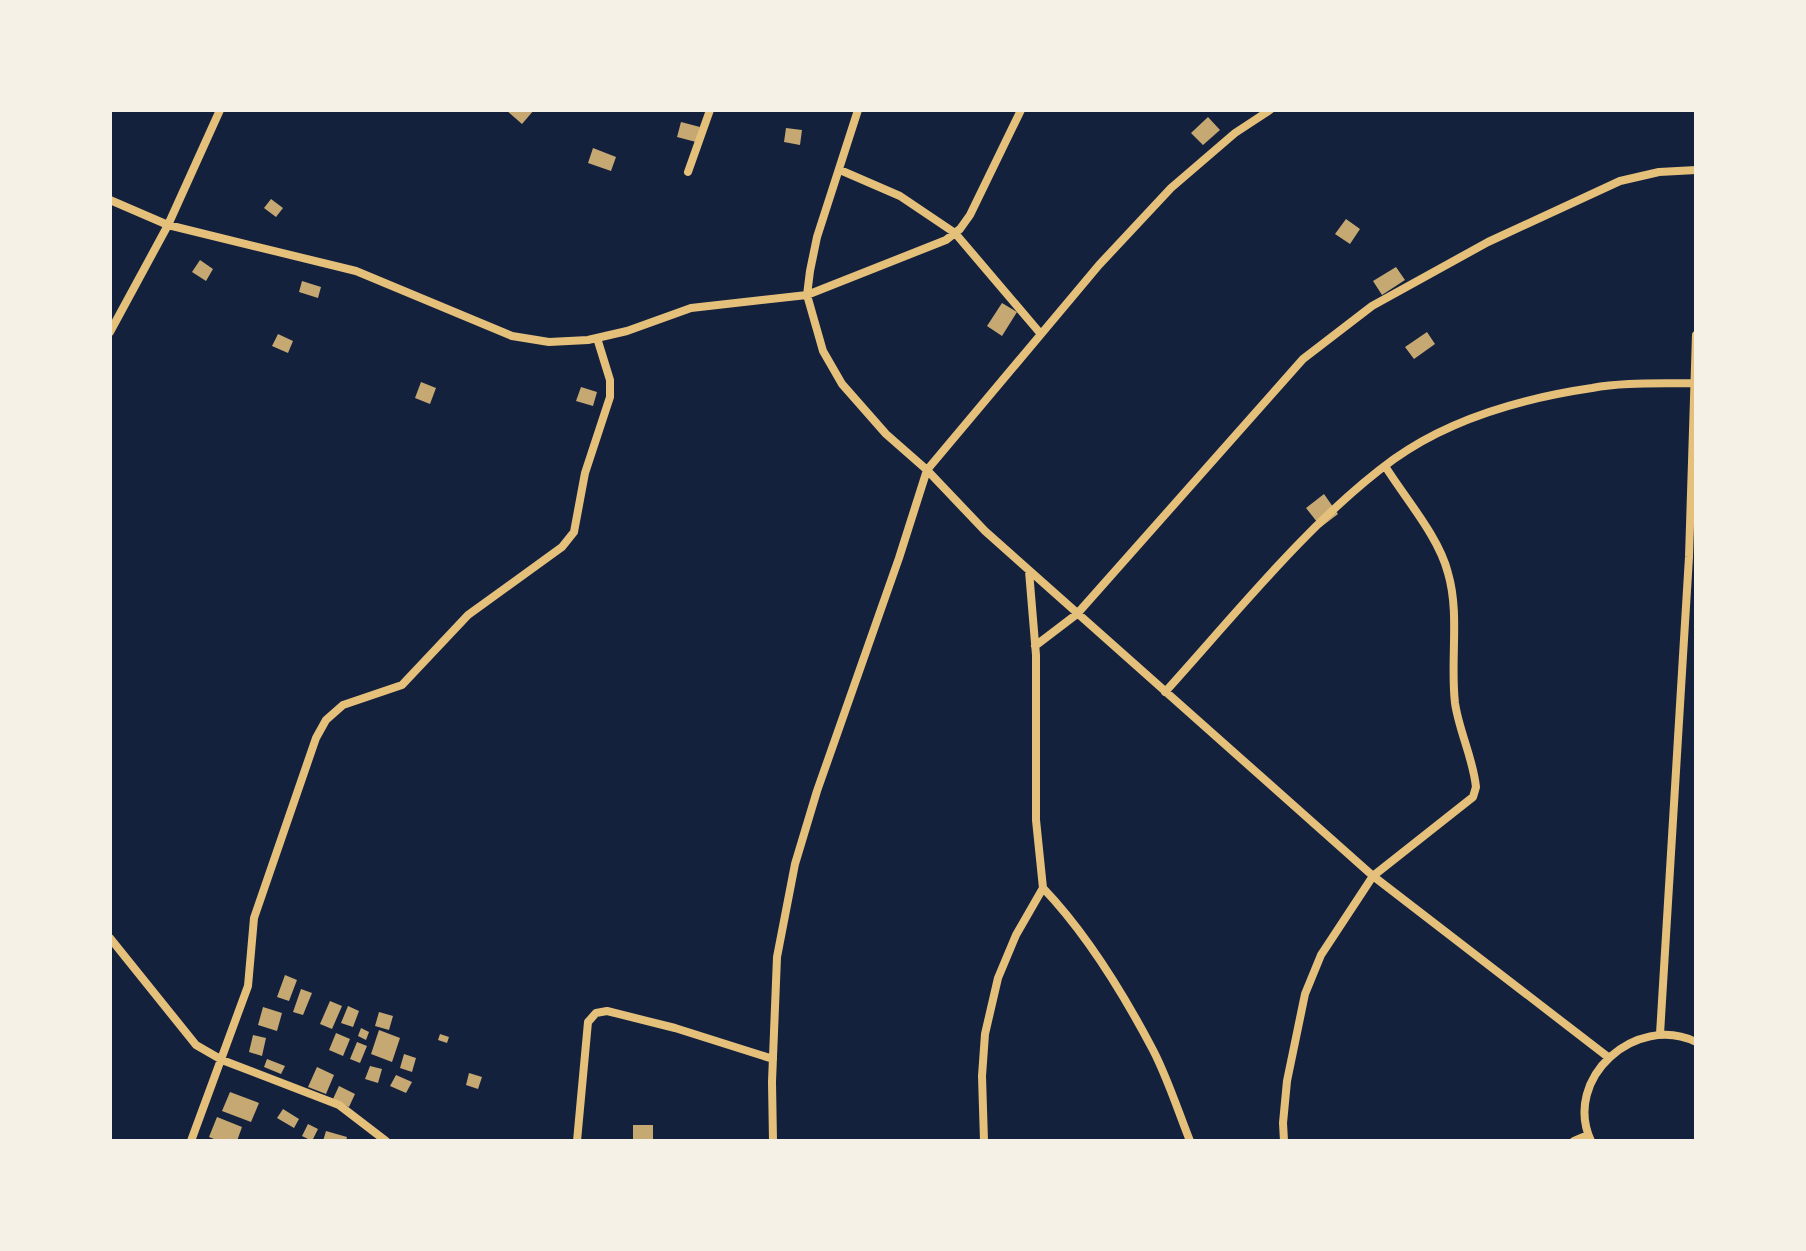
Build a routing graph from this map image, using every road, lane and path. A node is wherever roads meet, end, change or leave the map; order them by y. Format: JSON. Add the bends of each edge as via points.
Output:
{"nodes":[{"id":1,"x":220,"y":110,"type":"edge"},
{"id":2,"x":710,"y":110,"type":"edge"},
{"id":3,"x":858,"y":110,"type":"edge"},
{"id":4,"x":1021,"y":110,"type":"edge"},
{"id":5,"x":1270,"y":110,"type":"edge"},
{"id":6,"x":840,"y":170,"type":"junction"},
{"id":7,"x":1696,"y":170,"type":"edge"},
{"id":8,"x":688,"y":172,"type":"dead end"},
{"id":9,"x":110,"y":200,"type":"edge"},
{"id":10,"x":168,"y":225,"type":"junction"},
{"id":11,"x":955,"y":233,"type":"junction"},
{"id":12,"x":807,"y":295,"type":"junction"},
{"id":13,"x":110,"y":332,"type":"edge"},
{"id":14,"x":1040,"y":333,"type":"junction"},
{"id":15,"x":1696,"y":335,"type":"edge"},
{"id":16,"x":597,"y":338,"type":"junction"},
{"id":17,"x":1695,"y":383,"type":"edge"},
{"id":18,"x":1385,"y":466,"type":"junction"},
{"id":19,"x":927,"y":470,"type":"junction"},
{"id":20,"x":1029,"y":571,"type":"junction"},
{"id":21,"x":1077,"y":614,"type":"junction"},
{"id":22,"x":1035,"y":646,"type":"junction"},
{"id":23,"x":1165,"y":692,"type":"junction"},
{"id":24,"x":1373,"y":876,"type":"junction"},
{"id":25,"x":1043,"y":888,"type":"junction"},
{"id":26,"x":110,"y":938,"type":"edge"},
{"id":27,"x":1660,"y":1034,"type":"junction"},
{"id":28,"x":1696,"y":1042,"type":"edge"},
{"id":29,"x":1608,"y":1057,"type":"junction"},
{"id":30,"x":773,"y":1059,"type":"junction"},
{"id":31,"x":222,"y":1060,"type":"junction"},
{"id":32,"x":1589,"y":1138,"type":"edge"},
{"id":33,"x":191,"y":1141,"type":"edge"},
{"id":34,"x":386,"y":1141,"type":"edge"},
{"id":35,"x":577,"y":1141,"type":"edge"},
{"id":36,"x":773,"y":1141,"type":"edge"},
{"id":37,"x":984,"y":1141,"type":"edge"},
{"id":38,"x":1190,"y":1141,"type":"edge"},
{"id":39,"x":1284,"y":1141,"type":"edge"},
{"id":40,"x":1574,"y":1141,"type":"edge"}],
"edges":[{"from":1,"to":10,"type":"street"},
{"from":2,"to":8,"type":"street"},
{"from":3,"to":6,"type":"street"},
{"from":4,"to":11,"type":"street","via":[[970,215]]},
{"from":5,"to":14,"type":"street","via":[[1171,188]]},
{"from":6,"to":11,"type":"street","via":[[900,196]]},
{"from":6,"to":12,"type":"street","via":[[817,237]]},
{"from":7,"to":21,"type":"street","via":[[1620,181],[1488,242],[1372,306],[1303,359]]},
{"from":9,"to":10,"type":"street"},
{"from":10,"to":13,"type":"street"},
{"from":10,"to":16,"type":"street","via":[[356,271],[512,336],[549,342]]},
{"from":11,"to":12,"type":"street"},
{"from":11,"to":14,"type":"street"},
{"from":12,"to":16,"type":"street","via":[[691,308]]},
{"from":12,"to":19,"type":"street","via":[[823,351],[842,384]]},
{"from":14,"to":19,"type":"street"},
{"from":15,"to":17,"type":"street"},
{"from":16,"to":31,"type":"street","via":[[610,397],[585,473],[574,532],[562,547],[468,615],[402,685],[343,705],[326,720],[261,894],[248,986]]},
{"from":17,"to":18,"type":"street","via":[[1593,387],[1506,407],[1449,428]]},
{"from":17,"to":27,"type":"street"},
{"from":18,"to":23,"type":"street","via":[[1286,559]]},
{"from":18,"to":24,"type":"street","via":[[1449,573],[1455,706],[1476,787],[1473,797]]},
{"from":19,"to":20,"type":"street"},
{"from":19,"to":30,"type":"street","via":[[795,864],[777,957]]},
{"from":20,"to":21,"type":"street"},
{"from":20,"to":22,"type":"street"},
{"from":21,"to":22,"type":"street"},
{"from":21,"to":23,"type":"street"},
{"from":22,"to":25,"type":"street","via":[[1034,768]]},
{"from":23,"to":24,"type":"street"},
{"from":24,"to":29,"type":"street"},
{"from":24,"to":39,"type":"street","via":[[1321,955],[1305,994],[1287,1081]]},
{"from":25,"to":37,"type":"street","via":[[998,978],[985,1034]]},
{"from":25,"to":38,"type":"street","via":[[1089,944],[1136,1020]]},
{"from":26,"to":31,"type":"street","via":[[196,1045]]},
{"from":27,"to":28,"type":"street"},
{"from":27,"to":29,"type":"street","via":[[1641,1038]]},
{"from":29,"to":32,"type":"street","via":[[1587,1093]]},
{"from":30,"to":35,"type":"street","via":[[675,1028],[607,1011],[596,1013],[588,1022]]},
{"from":30,"to":36,"type":"street"},
{"from":31,"to":33,"type":"street"},
{"from":31,"to":34,"type":"street","via":[[339,1105]]},
{"from":32,"to":40,"type":"street"}]}
